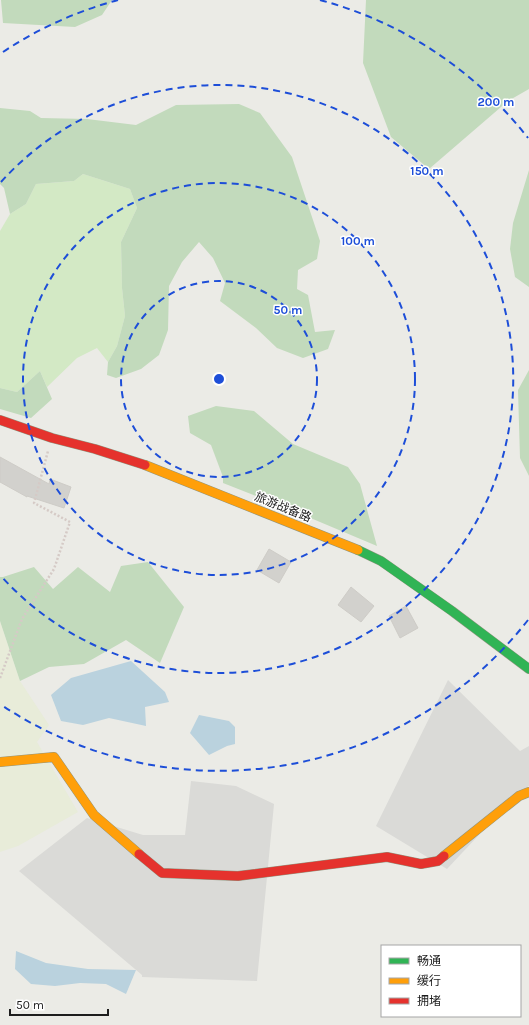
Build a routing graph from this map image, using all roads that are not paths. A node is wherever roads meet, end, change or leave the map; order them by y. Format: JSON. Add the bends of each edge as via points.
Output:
{"nodes":[{"id":1,"x":0,"y":420,"type":"edge"},
{"id":2,"x":529,"y":669,"type":"edge"},
{"id":3,"x":0,"y":762,"type":"edge"},
{"id":4,"x":529,"y":792,"type":"edge"}],
"edges":[{"from":1,"to":2,"type":"street","name":"旅游战备路","via":[[52,438],[139,462],[381,561]]},
{"from":3,"to":4,"type":"street","via":[[54,757],[94,815],[162,873],[238,876],[387,857],[421,864],[438,861],[519,796]]}]}
